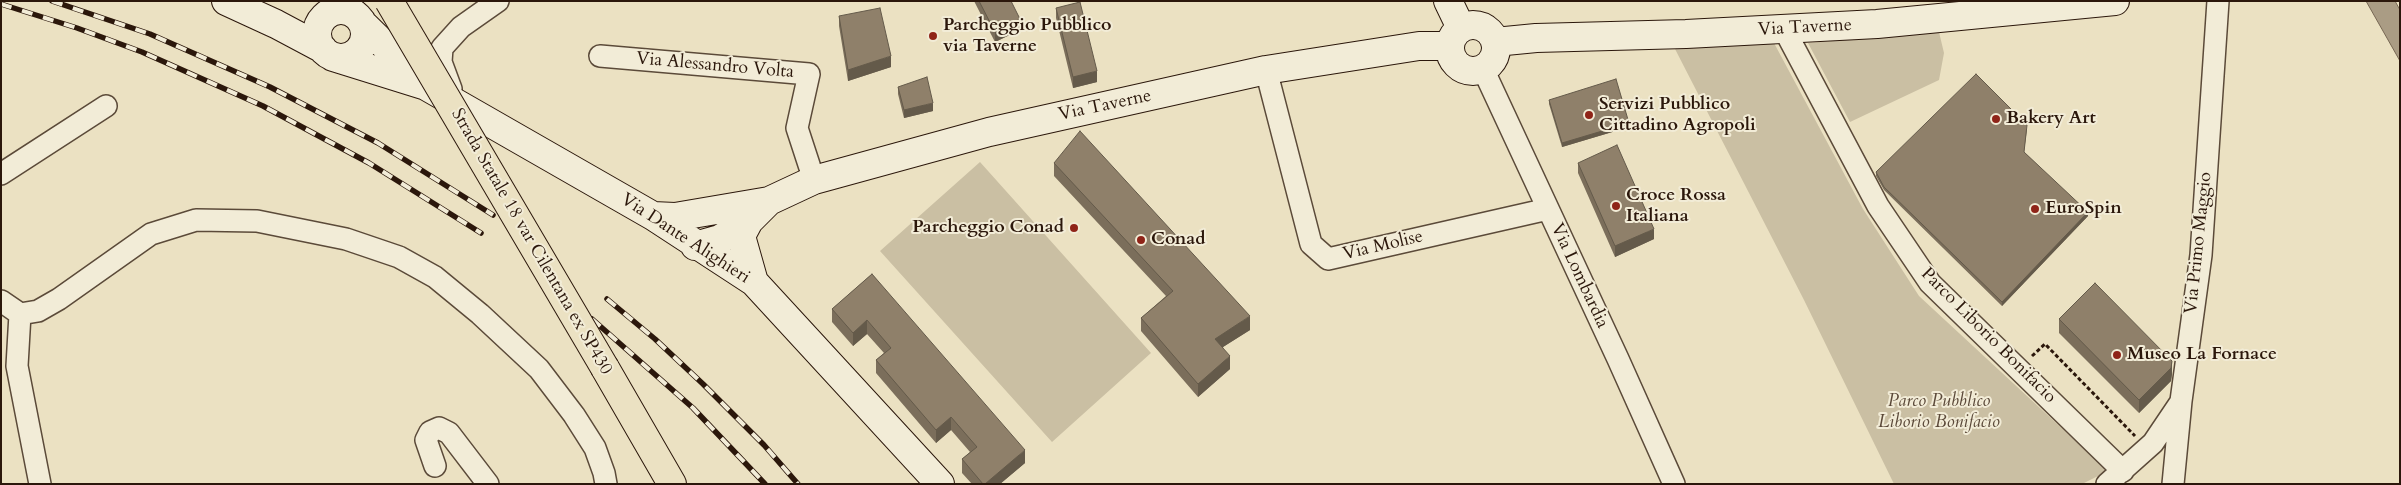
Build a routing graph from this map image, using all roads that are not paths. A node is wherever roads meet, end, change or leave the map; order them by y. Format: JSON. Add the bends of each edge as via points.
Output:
{"nodes":[{"id":1,"x":226,"y":1,"type":"edge"},
{"id":2,"x":389,"y":1,"type":"edge"},
{"id":3,"x":498,"y":1,"type":"edge"},
{"id":4,"x":1448,"y":1,"type":"edge"},
{"id":5,"x":2115,"y":1,"type":"edge"},
{"id":6,"x":2218,"y":1,"type":"edge"},
{"id":7,"x":342,"y":13,"type":"edge"},
{"id":8,"x":276,"y":24,"type":"junction"},
{"id":9,"x":1784,"y":29,"type":"junction"},
{"id":10,"x":1456,"y":37,"type":"junction"},
{"id":11,"x":1495,"y":42,"type":"junction"},
{"id":12,"x":328,"y":53,"type":"junction"},
{"id":13,"x":600,"y":56,"type":"dead end"},
{"id":14,"x":1483,"y":69,"type":"junction"},
{"id":15,"x":1266,"y":70,"type":"junction"},
{"id":16,"x":426,"y":86,"type":"junction"},
{"id":17,"x":456,"y":104,"type":"junction"},
{"id":18,"x":106,"y":106,"type":"dead end"},
{"id":19,"x":1,"y":174,"type":"edge"},
{"id":20,"x":814,"y":180,"type":"junction"},
{"id":21,"x":1548,"y":209,"type":"junction"},
{"id":22,"x":738,"y":214,"type":"junction"},
{"id":23,"x":653,"y":216,"type":"junction"},
{"id":24,"x":695,"y":246,"type":"junction"},
{"id":25,"x":754,"y":282,"type":"junction"},
{"id":26,"x":1,"y":301,"type":"edge"},
{"id":27,"x":20,"y":314,"type":"junction"},
{"id":28,"x":2181,"y":400,"type":"junction"},
{"id":29,"x":435,"y":466,"type":"dead end"},
{"id":30,"x":2115,"y":477,"type":"edge"},
{"id":31,"x":40,"y":484,"type":"edge"},
{"id":32,"x":488,"y":484,"type":"edge"},
{"id":33,"x":606,"y":484,"type":"edge"},
{"id":34,"x":672,"y":484,"type":"edge"},
{"id":35,"x":940,"y":484,"type":"edge"},
{"id":36,"x":1674,"y":484,"type":"edge"},
{"id":37,"x":2173,"y":484,"type":"edge"}],
"edges":[{"from":1,"to":8,"type":"street"},
{"from":2,"to":34,"type":"highway","name":"Strada Statale 18 var Cilentana ex SP430","bridge":true},
{"from":3,"to":17,"type":"street","via":[[461,27],[442,48],[441,62]]},
{"from":4,"to":10,"type":"street"},
{"from":5,"to":9,"type":"street","name":"Via Taverne","via":[[1887,24]]},
{"from":6,"to":28,"type":"street","name":"Via Primo Maggio","via":[[2201,255]]},
{"from":7,"to":8,"type":"street"},
{"from":7,"to":12,"type":"street","via":[[317,36]]},
{"from":7,"to":12,"type":"street","via":[[365,42],[355,54],[341,58]]},
{"from":7,"to":16,"type":"street"},
{"from":8,"to":12,"type":"street"},
{"from":9,"to":11,"type":"street","name":"Via Taverne"},
{"from":9,"to":30,"type":"street","name":"Parco Liborio Bonifacio","via":[[1878,206],[1930,283],[2019,369]]},
{"from":10,"to":11,"type":"street","via":[[1468,26],[1482,27],[1488,30]]},
{"from":10,"to":14,"type":"street","via":[[1450,53],[1457,65],[1469,71]]},
{"from":10,"to":15,"type":"street","name":"Via Taverne","via":[[1419,46]]},
{"from":11,"to":14,"type":"street","via":[[1492,60]]},
{"from":12,"to":16,"type":"street"},
{"from":13,"to":20,"type":"street","name":"Via Alessandro Volta","via":[[809,74],[797,128]]},
{"from":14,"to":21,"type":"street","name":"Via Lombardia"},
{"from":15,"to":20,"type":"street","name":"Via Taverne","via":[[989,132]]},
{"from":15,"to":21,"type":"street","name":"Via Molise","via":[[1311,244],[1328,258]]},
{"from":16,"to":17,"type":"street","name":"Via Dante Alighieri"},
{"from":17,"to":23,"type":"street","name":"Via Dante Alighieri"},
{"from":18,"to":19,"type":"street"},
{"from":20,"to":22,"type":"street","name":"Via Taverne"},
{"from":21,"to":36,"type":"street","name":"Via Lombardia"},
{"from":22,"to":23,"type":"street"},
{"from":22,"to":24,"type":"street","name":"Via Taverne","via":[[720,239]]},
{"from":22,"to":25,"type":"street","name":"Via Taverne"},
{"from":23,"to":24,"type":"street","name":"Via Dante Alighieri"},
{"from":24,"to":25,"type":"street","name":"Via Dante Alighieri"},
{"from":25,"to":35,"type":"street","name":"Via Dante Alighieri"},
{"from":26,"to":27,"type":"street"},
{"from":27,"to":31,"type":"street","via":[[17,366]]},
{"from":27,"to":33,"type":"street","via":[[38,311],[59,299],[151,234],[196,220],[257,221],[346,239],[399,258],[435,276],[539,369],[595,448]]},
{"from":28,"to":30,"type":"street","via":[[2147,449]]},
{"from":28,"to":37,"type":"street","name":"Via Primo Maggio"},
{"from":29,"to":32,"type":"street","via":[[426,440],[430,432],[439,428],[449,434]]}]}
